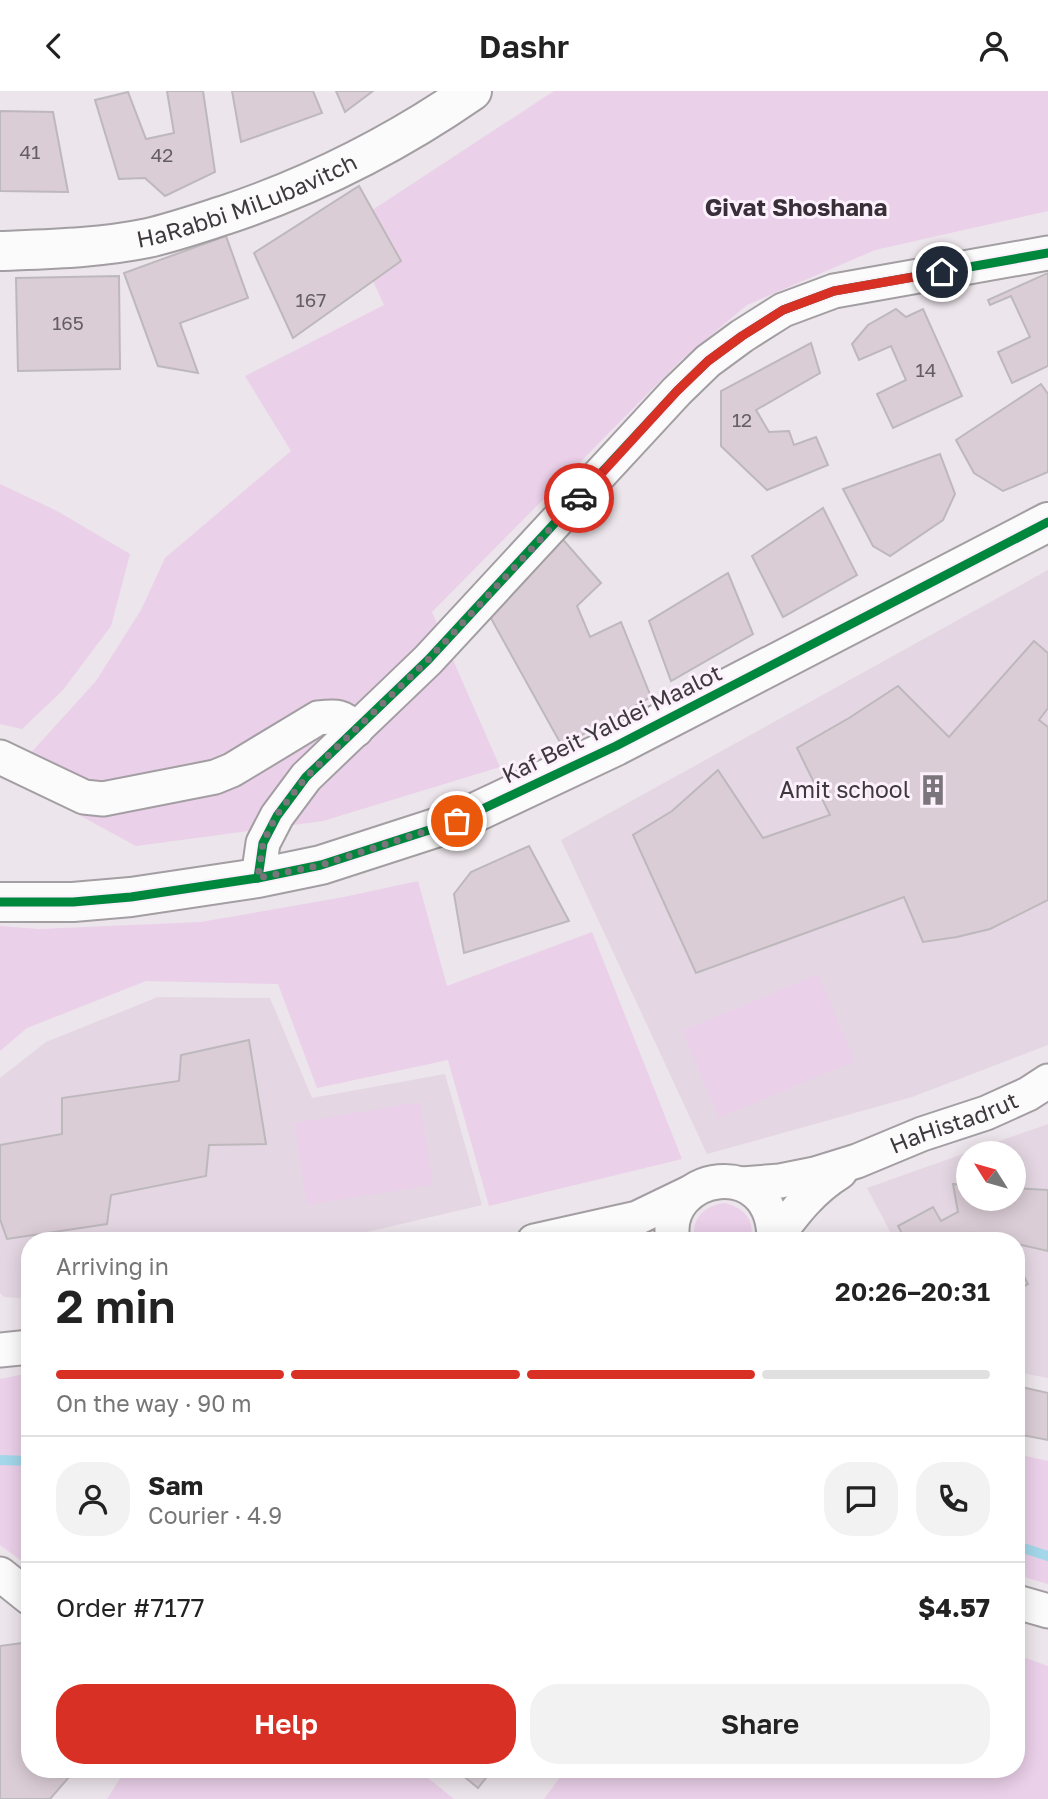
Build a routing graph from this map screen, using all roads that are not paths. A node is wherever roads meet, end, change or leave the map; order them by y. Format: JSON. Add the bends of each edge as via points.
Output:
{"nodes":[{"id":1,"x":472,"y":91,"type":"edge"},
{"id":2,"x":0,"y":251,"type":"edge"},
{"id":3,"x":1048,"y":253,"type":"edge"},
{"id":4,"x":1048,"y":523,"type":"edge"},
{"id":5,"x":356,"y":730,"type":"junction"},
{"id":6,"x":0,"y":757,"type":"edge"},
{"id":7,"x":258,"y":878,"type":"junction"},
{"id":8,"x":0,"y":902,"type":"edge"},
{"id":9,"x":1048,"y":1081,"type":"edge"},
{"id":10,"x":857,"y":1161,"type":"junction"},
{"id":11,"x":742,"y":1184,"type":"junction"},
{"id":12,"x":691,"y":1192,"type":"junction"},
{"id":13,"x":576,"y":1231,"type":"junction"},
{"id":14,"x":572,"y":1232,"type":"edge"},
{"id":15,"x":585,"y":1232,"type":"edge"},
{"id":16,"x":673,"y":1232,"type":"edge"},
{"id":17,"x":774,"y":1232,"type":"edge"},
{"id":18,"x":780,"y":1232,"type":"edge"},
{"id":19,"x":0,"y":1574,"type":"edge"},
{"id":20,"x":21,"y":1592,"type":"edge"},
{"id":21,"x":21,"y":1601,"type":"edge"},
{"id":22,"x":1025,"y":1604,"type":"edge"},
{"id":23,"x":0,"y":1605,"type":"edge"},
{"id":24,"x":1048,"y":1611,"type":"edge"}],
"edges":[{"from":1,"to":2,"type":"street","name":"HaRabbi MiLubavitch","via":[[387,143],[261,203],[148,238],[80,248]]},
{"from":3,"to":5,"type":"street","via":[[834,291],[783,310],[742,336],[677,391],[471,615]]},
{"from":4,"to":7,"type":"street","name":"Kaf Beit Yaldei Maalot","via":[[616,746],[457,821],[321,865]]},
{"from":5,"to":6,"type":"street","via":[[347,720],[318,718],[215,777],[103,799],[83,797]]},
{"from":5,"to":7,"type":"street","via":[[306,777],[276,816],[263,843]]},
{"from":7,"to":8,"type":"street","name":"Kaf Beit Yaldei Maalot","via":[[131,897]]},
{"from":9,"to":10,"type":"street","name":"HaHistadrut","via":[[986,1113]]},
{"from":10,"to":11,"type":"street","name":"HaHistadrut","via":[[780,1181]]},
{"from":10,"to":18,"type":"street","name":"HaHistadrut","via":[[807,1197]]},
{"from":11,"to":12,"type":"street","name":"HaHistadrut","via":[[725,1181]]},
{"from":11,"to":17,"type":"street","via":[[766,1203]]},
{"from":12,"to":13,"type":"street","via":[[637,1218]]},
{"from":12,"to":16,"type":"street","via":[[681,1202]]},
{"from":13,"to":14,"type":"street"},
{"from":13,"to":15,"type":"street"},
{"from":19,"to":20,"type":"street"},
{"from":21,"to":23,"type":"street"},
{"from":22,"to":24,"type":"street"}]}
